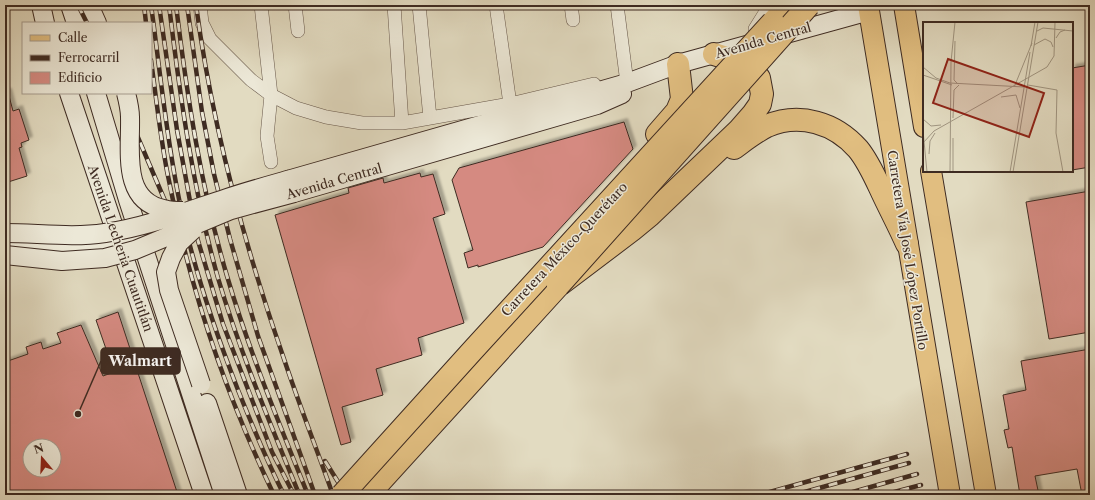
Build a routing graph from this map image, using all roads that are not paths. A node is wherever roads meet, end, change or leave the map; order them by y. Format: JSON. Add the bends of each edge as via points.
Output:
{"nodes":[{"id":1,"x":41,"y":5,"type":"edge"},
{"id":2,"x":70,"y":5,"type":"edge"},
{"id":3,"x":89,"y":5,"type":"edge"},
{"id":4,"x":200,"y":5,"type":"edge"},
{"id":5,"x":260,"y":5,"type":"edge"},
{"id":6,"x":295,"y":5,"type":"edge"},
{"id":7,"x":394,"y":5,"type":"edge"},
{"id":8,"x":419,"y":5,"type":"edge"},
{"id":9,"x":496,"y":5,"type":"edge"},
{"id":10,"x":571,"y":5,"type":"edge"},
{"id":11,"x":617,"y":5,"type":"edge"},
{"id":12,"x":788,"y":5,"type":"edge"},
{"id":13,"x":809,"y":5,"type":"edge"},
{"id":14,"x":904,"y":5,"type":"edge"},
{"id":15,"x":869,"y":8,"type":"edge"},
{"id":16,"x":774,"y":11,"type":"edge"},
{"id":17,"x":573,"y":20,"type":"dead end"},
{"id":18,"x":45,"y":22,"type":"edge"},
{"id":19,"x":76,"y":22,"type":"edge"},
{"id":20,"x":97,"y":22,"type":"edge"},
{"id":21,"x":298,"y":31,"type":"dead end"},
{"id":22,"x":739,"y":46,"type":"junction"},
{"id":23,"x":714,"y":54,"type":"junction"},
{"id":24,"x":668,"y":68,"type":"junction"},
{"id":25,"x":628,"y":83,"type":"junction"},
{"id":26,"x":69,"y":94,"type":"edge"},
{"id":27,"x":96,"y":94,"type":"edge"},
{"id":28,"x":126,"y":94,"type":"edge"},
{"id":29,"x":271,"y":95,"type":"junction"},
{"id":30,"x":510,"y":104,"type":"junction"},
{"id":31,"x":430,"y":118,"type":"junction"},
{"id":32,"x":923,"y":121,"type":"edge"},
{"id":33,"x":402,"y":124,"type":"junction"},
{"id":34,"x":271,"y":162,"type":"dead end"},
{"id":35,"x":931,"y":172,"type":"edge"},
{"id":36,"x":292,"y":186,"type":"junction"},
{"id":37,"x":187,"y":212,"type":"junction"},
{"id":38,"x":649,"y":216,"type":"junction"},
{"id":39,"x":205,"y":221,"type":"junction"},
{"id":40,"x":5,"y":232,"type":"edge"},
{"id":41,"x":141,"y":239,"type":"junction"},
{"id":42,"x":907,"y":244,"type":"junction"},
{"id":43,"x":5,"y":245,"type":"edge"},
{"id":44,"x":120,"y":245,"type":"junction"},
{"id":45,"x":5,"y":255,"type":"edge"},
{"id":46,"x":558,"y":286,"type":"junction"},
{"id":47,"x":473,"y":350,"type":"junction"},
{"id":48,"x":204,"y":495,"type":"edge"},
{"id":49,"x":224,"y":495,"type":"edge"},
{"id":50,"x":238,"y":495,"type":"edge"},
{"id":51,"x":342,"y":495,"type":"edge"},
{"id":52,"x":368,"y":495,"type":"edge"},
{"id":53,"x":950,"y":495,"type":"edge"},
{"id":54,"x":986,"y":495,"type":"edge"}],
"edges":[{"from":1,"to":18,"type":"street"},
{"from":2,"to":19,"type":"street"},
{"from":3,"to":20,"type":"street"},
{"from":4,"to":29,"type":"street","via":[[202,23],[210,38],[251,80]]},
{"from":5,"to":29,"type":"street"},
{"from":6,"to":21,"type":"street"},
{"from":7,"to":33,"type":"street"},
{"from":8,"to":31,"type":"street"},
{"from":9,"to":30,"type":"street"},
{"from":10,"to":17,"type":"street"},
{"from":11,"to":25,"type":"street"},
{"from":12,"to":16,"type":"highway","name":"Carretera México-Querétaro"},
{"from":13,"to":46,"type":"highway","name":"Carretera México-Querétaro","bridge":true},
{"from":14,"to":32,"type":"main road"},
{"from":15,"to":22,"type":"street","name":"Avenida Central"},
{"from":15,"to":42,"type":"main road","name":"Carretera Vía José López Portillo"},
{"from":16,"to":22,"type":"street","via":[[763,18],[749,38]]},
{"from":16,"to":47,"type":"highway","name":"Carretera México-Querétaro","bridge":true},
{"from":22,"to":23,"type":"street","name":"Avenida Central"},
{"from":23,"to":24,"type":"street","name":"Avenida Central"},
{"from":23,"to":38,"type":"highway","via":[[752,68],[761,84],[760,104],[739,130]]},
{"from":24,"to":25,"type":"street","name":"Avenida Central"},
{"from":24,"to":36,"type":"street","name":"Avenida Central","via":[[630,91],[597,105]]},
{"from":24,"to":47,"type":"highway","bridge":true,"via":[[682,88],[682,99],[676,111],[507,299]]},
{"from":25,"to":30,"type":"street","via":[[597,84]]},
{"from":25,"to":36,"type":"street","name":"Avenida Central"},
{"from":26,"to":44,"type":"street","name":"Avenida Lecheria Cuautitlán"},
{"from":27,"to":41,"type":"street","name":"Avenida Lecheria Cuautitlán"},
{"from":28,"to":37,"type":"street","bridge":true,"via":[[130,116],[130,166],[134,183],[151,205]]},
{"from":29,"to":33,"type":"street","via":[[296,108],[326,117],[362,123]]},
{"from":29,"to":34,"type":"street","via":[[267,136]]},
{"from":30,"to":31,"type":"street"},
{"from":31,"to":33,"type":"street"},
{"from":35,"to":54,"type":"main road"},
{"from":36,"to":37,"type":"street","name":"Avenida Central","bridge":true,"via":[[228,198]]},
{"from":36,"to":39,"type":"street","name":"Avenida Central","bridge":true},
{"from":37,"to":40,"type":"street","name":"Avenida Central","bridge":true,"via":[[103,234]]},
{"from":38,"to":42,"type":"highway","via":[[751,135],[768,126],[786,121],[812,121],[838,132],[858,149],[872,171]]},
{"from":38,"to":46,"type":"highway","bridge":true},
{"from":39,"to":45,"type":"street","name":"Avenida Central","bridge":true,"via":[[135,250],[104,258],[62,261]]},
{"from":39,"to":50,"type":"street","bridge":true,"via":[[179,242],[166,272],[169,290]]},
{"from":41,"to":44,"type":"street"},
{"from":41,"to":49,"type":"street","name":"Avenida Lecheria Cuautitlán"},
{"from":42,"to":53,"type":"main road","name":"Carretera Vía José López Portillo"},
{"from":43,"to":44,"type":"street"},
{"from":44,"to":48,"type":"street","name":"Avenida Lecheria Cuautitlán"},
{"from":46,"to":52,"type":"highway","name":"Carretera México-Querétaro"},
{"from":47,"to":51,"type":"highway","name":"Carretera México-Querétaro","bridge":true}]}
